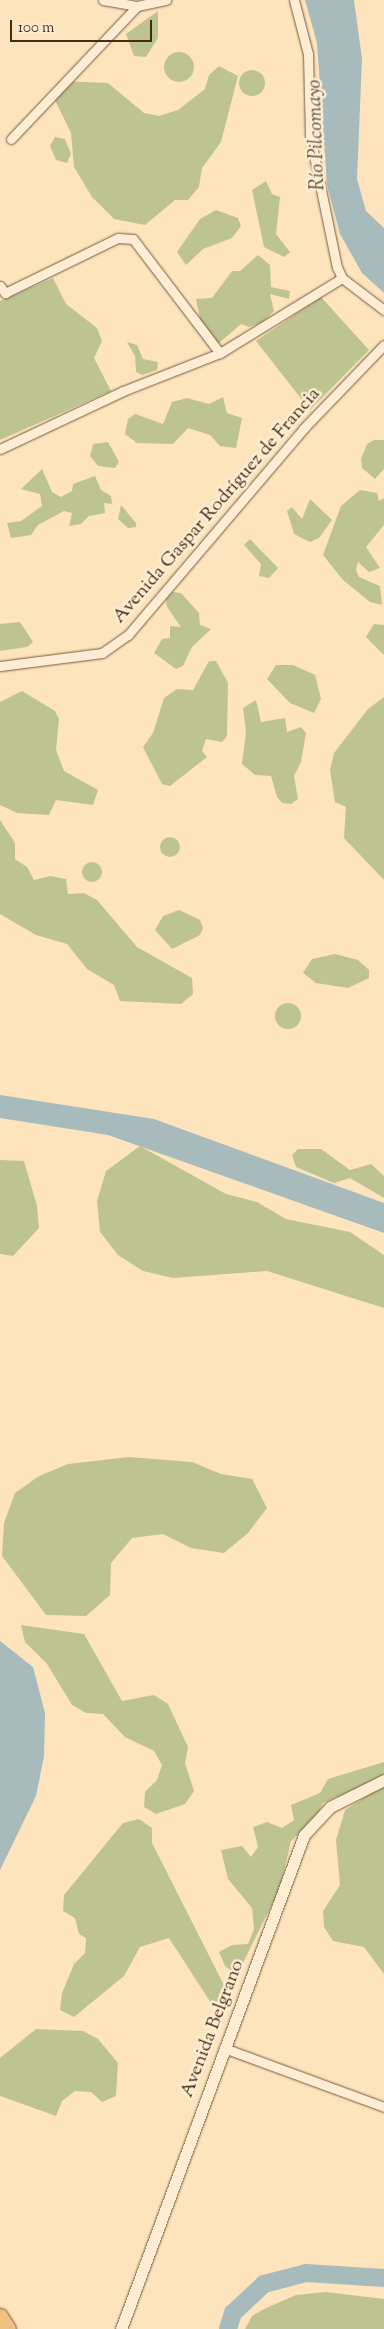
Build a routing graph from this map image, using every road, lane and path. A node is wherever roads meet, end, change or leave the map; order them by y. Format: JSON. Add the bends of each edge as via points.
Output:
{"nodes":[{"id":1,"x":103,"y":0,"type":"edge"},
{"id":2,"x":166,"y":0,"type":"edge"},
{"id":3,"x":294,"y":0,"type":"edge"},
{"id":4,"x":137,"y":6,"type":"junction"},
{"id":5,"x":11,"y":139,"type":"dead end"},
{"id":6,"x":342,"y":278,"type":"junction"},
{"id":7,"x":0,"y":286,"type":"edge"},
{"id":8,"x":384,"y":310,"type":"edge"},
{"id":9,"x":384,"y":345,"type":"edge"},
{"id":10,"x":220,"y":353,"type":"junction"},
{"id":11,"x":0,"y":449,"type":"edge"},
{"id":12,"x":0,"y":666,"type":"edge"},
{"id":13,"x":384,"y":1780,"type":"edge"},
{"id":14,"x":224,"y":2048,"type":"junction"},
{"id":15,"x":384,"y":2107,"type":"edge"},
{"id":16,"x":0,"y":2316,"type":"edge"},
{"id":17,"x":8,"y":2329,"type":"edge"},
{"id":18,"x":121,"y":2329,"type":"edge"}],
"edges":[{"from":1,"to":4,"type":"street"},
{"from":2,"to":4,"type":"street"},
{"from":3,"to":6,"type":"street","via":[[308,54],[310,136]]},
{"from":4,"to":5,"type":"street"},
{"from":6,"to":8,"type":"street"},
{"from":6,"to":10,"type":"street"},
{"from":7,"to":10,"type":"street","via":[[5,293],[118,238],[133,240]]},
{"from":9,"to":12,"type":"street","name":"Avenida Gaspar Rodríguez de Francia","via":[[304,428],[128,635],[102,653]]},
{"from":10,"to":11,"type":"street","via":[[123,391]]},
{"from":13,"to":14,"type":"street","name":"Avenida Belgrano","via":[[330,1807],[304,1835]]},
{"from":14,"to":15,"type":"street"},
{"from":14,"to":18,"type":"street","name":"Avenida Belgrano"},
{"from":16,"to":17,"type":"highway"}]}
